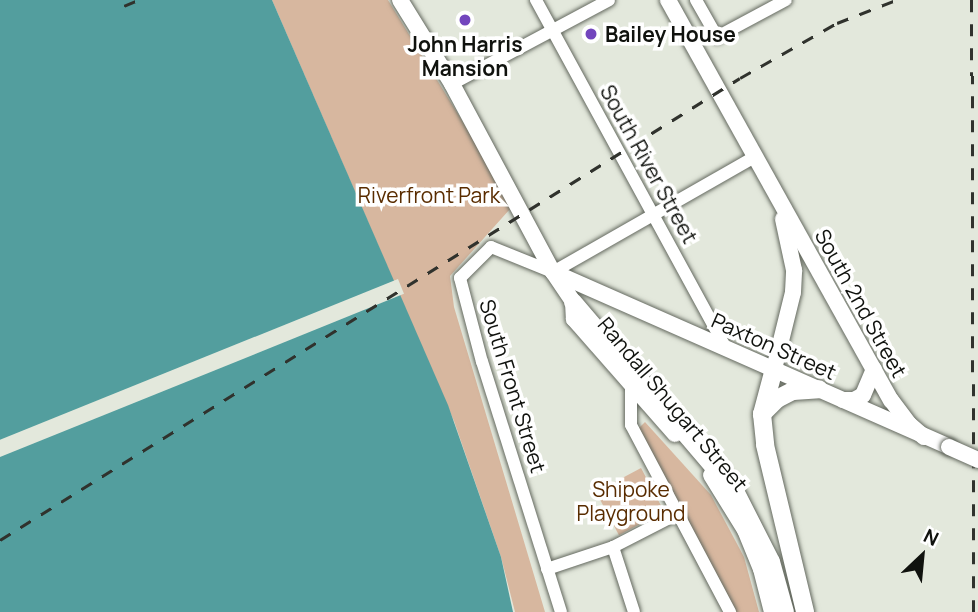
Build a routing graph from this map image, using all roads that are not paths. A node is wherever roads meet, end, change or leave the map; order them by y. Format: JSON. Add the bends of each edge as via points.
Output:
{"nodes":[{"id":1,"x":536,"y":0,"type":"edge"},
{"id":2,"x":609,"y":0,"type":"edge"},
{"id":3,"x":668,"y":0,"type":"edge"},
{"id":4,"x":696,"y":0,"type":"edge"},
{"id":5,"x":786,"y":0,"type":"edge"},
{"id":6,"x":403,"y":1,"type":"edge"},
{"id":7,"x":553,"y":30,"type":"junction"},
{"id":8,"x":452,"y":84,"type":"junction"},
{"id":9,"x":755,"y":157,"type":"junction"},
{"id":10,"x":770,"y":184,"type":"junction"},
{"id":11,"x":654,"y":214,"type":"junction"},
{"id":12,"x":553,"y":272,"type":"junction"},
{"id":13,"x":573,"y":302,"type":"junction"},
{"id":14,"x":726,"y":348,"type":"junction"},
{"id":15,"x":774,"y":369,"type":"junction"},
{"id":16,"x":874,"y":369,"type":"junction"},
{"id":17,"x":631,"y":388,"type":"junction"},
{"id":18,"x":819,"y":389,"type":"junction"},
{"id":19,"x":843,"y":400,"type":"junction"},
{"id":20,"x":762,"y":414,"type":"junction"},
{"id":21,"x":924,"y":437,"type":"junction"},
{"id":22,"x":978,"y":460,"type":"edge"},
{"id":23,"x":679,"y":513,"type":"junction"},
{"id":24,"x":613,"y":547,"type":"junction"},
{"id":25,"x":547,"y":569,"type":"junction"},
{"id":26,"x":561,"y":612,"type":"edge"},
{"id":27,"x":634,"y":612,"type":"edge"},
{"id":28,"x":730,"y":612,"type":"edge"},
{"id":29,"x":772,"y":612,"type":"edge"},
{"id":30,"x":785,"y":612,"type":"edge"},
{"id":31,"x":806,"y":612,"type":"edge"}],
"edges":[{"from":1,"to":7,"type":"street","name":"South River Street"},
{"from":2,"to":7,"type":"street"},
{"from":3,"to":9,"type":"main road","name":"South 2nd Street"},
{"from":4,"to":5,"type":"street","via":[[717,37]]},
{"from":6,"to":8,"type":"main road"},
{"from":7,"to":8,"type":"street"},
{"from":7,"to":11,"type":"street","name":"South River Street"},
{"from":8,"to":12,"type":"main road"},
{"from":9,"to":10,"type":"main road","name":"South 2nd Street"},
{"from":9,"to":11,"type":"street"},
{"from":10,"to":15,"type":"main road","name":"South 2nd Street","via":[[794,270],[791,309]]},
{"from":10,"to":16,"type":"main road","name":"South 2nd Street"},
{"from":11,"to":12,"type":"street"},
{"from":11,"to":14,"type":"street","name":"South River Street"},
{"from":12,"to":13,"type":"main road"},
{"from":12,"to":14,"type":"main road","name":"Paxton Street"},
{"from":12,"to":25,"type":"street","name":"South Front Street","via":[[491,247],[460,278]]},
{"from":13,"to":17,"type":"main road","name":"Randall Shugart Street","via":[[574,319]]},
{"from":13,"to":30,"type":"highway","via":[[736,493],[771,562]]},
{"from":14,"to":15,"type":"main road","name":"Paxton Street"},
{"from":15,"to":18,"type":"main road","name":"Paxton Street"},
{"from":15,"to":20,"type":"highway"},
{"from":16,"to":19,"type":"main road","via":[[863,395]]},
{"from":16,"to":21,"type":"main road","name":"South 2nd Street","via":[[901,414]]},
{"from":17,"to":23,"type":"street","via":[[631,425]]},
{"from":17,"to":29,"type":"main road","name":"Randall Shugart Street","via":[[724,492],[753,548]]},
{"from":18,"to":19,"type":"main road","name":"Paxton Street"},
{"from":18,"to":20,"type":"highway","via":[[793,391]]},
{"from":19,"to":21,"type":"main road","name":"Paxton Street"},
{"from":20,"to":31,"type":"highway","via":[[770,470]]},
{"from":21,"to":22,"type":"main road","name":"Paxton Street","bridge":true},
{"from":23,"to":24,"type":"street"},
{"from":23,"to":28,"type":"street"},
{"from":24,"to":25,"type":"street"},
{"from":24,"to":27,"type":"street"},
{"from":25,"to":26,"type":"street","name":"South Front Street"}]}
